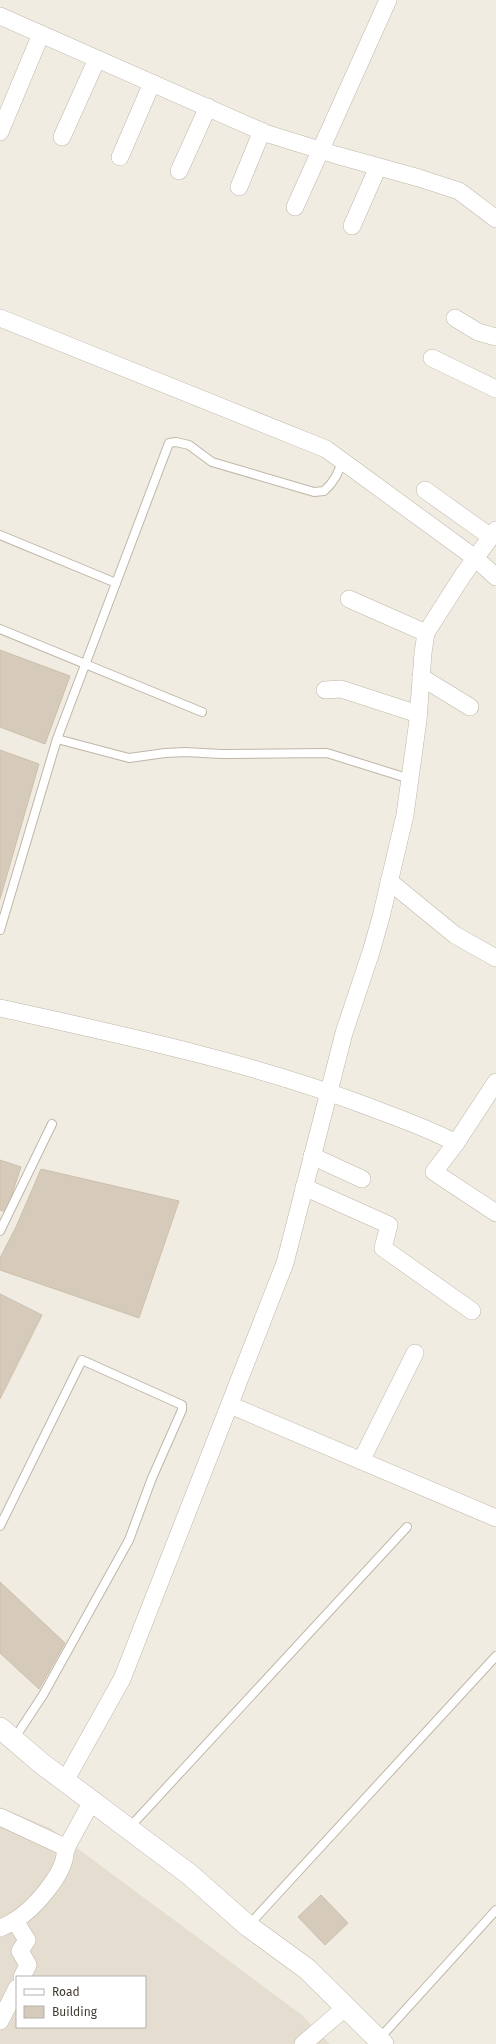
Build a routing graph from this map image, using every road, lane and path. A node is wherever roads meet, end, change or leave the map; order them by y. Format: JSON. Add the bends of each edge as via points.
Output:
{"nodes":[{"id":1,"x":388,"y":0,"type":"edge"},
{"id":2,"x":0,"y":16,"type":"edge"},
{"id":3,"x":41,"y":34,"type":"junction"},
{"id":4,"x":97,"y":59,"type":"junction"},
{"id":5,"x":152,"y":83,"type":"junction"},
{"id":6,"x":208,"y":107,"type":"junction"},
{"id":7,"x":262,"y":131,"type":"junction"},
{"id":8,"x":0,"y":132,"type":"edge"},
{"id":9,"x":62,"y":137,"type":"dead end"},
{"id":10,"x":320,"y":150,"type":"junction"},
{"id":11,"x":120,"y":157,"type":"dead end"},
{"id":12,"x":378,"y":166,"type":"junction"},
{"id":13,"x":179,"y":171,"type":"dead end"},
{"id":14,"x":239,"y":187,"type":"dead end"},
{"id":15,"x":295,"y":207,"type":"dead end"},
{"id":16,"x":496,"y":219,"type":"edge"},
{"id":17,"x":352,"y":226,"type":"dead end"},
{"id":18,"x":0,"y":318,"type":"edge"},
{"id":19,"x":455,"y":318,"type":"dead end"},
{"id":20,"x":496,"y":338,"type":"edge"},
{"id":21,"x":432,"y":358,"type":"dead end"},
{"id":22,"x":496,"y":389,"type":"edge"},
{"id":23,"x":342,"y":461,"type":"junction"},
{"id":24,"x":425,"y":490,"type":"dead end"},
{"id":25,"x":494,"y":533,"type":"edge"},
{"id":26,"x":0,"y":535,"type":"edge"},
{"id":27,"x":475,"y":558,"type":"junction"},
{"id":28,"x":496,"y":577,"type":"edge"},
{"id":29,"x":116,"y":583,"type":"junction"},
{"id":30,"x":349,"y":599,"type":"dead end"},
{"id":31,"x":0,"y":629,"type":"edge"},
{"id":32,"x":426,"y":632,"type":"junction"},
{"id":33,"x":85,"y":664,"type":"junction"},
{"id":34,"x":421,"y":678,"type":"junction"},
{"id":35,"x":325,"y":690,"type":"dead end"},
{"id":36,"x":470,"y":707,"type":"dead end"},
{"id":37,"x":202,"y":712,"type":"dead end"},
{"id":38,"x":418,"y":714,"type":"junction"},
{"id":39,"x":57,"y":739,"type":"junction"},
{"id":40,"x":410,"y":779,"type":"junction"},
{"id":41,"x":389,"y":881,"type":"junction"},
{"id":42,"x":0,"y":930,"type":"edge"},
{"id":43,"x":496,"y":958,"type":"edge"},
{"id":44,"x":0,"y":1008,"type":"edge"},
{"id":45,"x":496,"y":1082,"type":"edge"},
{"id":46,"x":329,"y":1092,"type":"junction"},
{"id":47,"x":52,"y":1124,"type":"dead end"},
{"id":48,"x":456,"y":1143,"type":"junction"},
{"id":49,"x":312,"y":1156,"type":"junction"},
{"id":50,"x":362,"y":1179,"type":"dead end"},
{"id":51,"x":304,"y":1187,"type":"junction"},
{"id":52,"x":496,"y":1214,"type":"edge"},
{"id":53,"x":0,"y":1231,"type":"edge"},
{"id":54,"x":472,"y":1312,"type":"dead end"},
{"id":55,"x":415,"y":1353,"type":"dead end"},
{"id":56,"x":230,"y":1405,"type":"junction"},
{"id":57,"x":361,"y":1461,"type":"junction"},
{"id":58,"x":496,"y":1518,"type":"edge"},
{"id":59,"x":0,"y":1526,"type":"edge"},
{"id":60,"x":406,"y":1527,"type":"dead end"},
{"id":61,"x":496,"y":1656,"type":"edge"},
{"id":62,"x":7,"y":1734,"type":"edge"},
{"id":63,"x":64,"y":1781,"type":"junction"},
{"id":64,"x":92,"y":1801,"type":"junction"},
{"id":65,"x":0,"y":1817,"type":"edge"},
{"id":66,"x":128,"y":1829,"type":"junction"},
{"id":67,"x":67,"y":1848,"type":"junction"},
{"id":68,"x":496,"y":1910,"type":"edge"},
{"id":69,"x":8,"y":1924,"type":"edge"},
{"id":70,"x":248,"y":1926,"type":"junction"},
{"id":71,"x":22,"y":1976,"type":"edge"},
{"id":72,"x":16,"y":1990,"type":"edge"},
{"id":73,"x":346,"y":2008,"type":"junction"},
{"id":74,"x":0,"y":2021,"type":"edge"},
{"id":75,"x":380,"y":2042,"type":"edge"},
{"id":76,"x":303,"y":2044,"type":"edge"}],
"edges":[{"from":1,"to":10,"type":"street"},
{"from":2,"to":3,"type":"street"},
{"from":3,"to":4,"type":"street"},
{"from":3,"to":8,"type":"street"},
{"from":4,"to":5,"type":"street"},
{"from":4,"to":9,"type":"street"},
{"from":5,"to":6,"type":"street"},
{"from":5,"to":11,"type":"street"},
{"from":6,"to":7,"type":"street"},
{"from":6,"to":13,"type":"street"},
{"from":7,"to":10,"type":"street"},
{"from":7,"to":14,"type":"street"},
{"from":10,"to":12,"type":"street"},
{"from":10,"to":15,"type":"street"},
{"from":12,"to":16,"type":"street","via":[[460,192]]},
{"from":12,"to":17,"type":"street"},
{"from":18,"to":23,"type":"street","via":[[326,449]]},
{"from":19,"to":20,"type":"street","via":[[478,332]]},
{"from":21,"to":22,"type":"street"},
{"from":23,"to":27,"type":"street"},
{"from":23,"to":29,"type":"lane","via":[[334,482],[324,491],[314,492],[212,462],[189,445],[169,443]]},
{"from":24,"to":25,"type":"street"},
{"from":25,"to":27,"type":"street"},
{"from":26,"to":29,"type":"lane"},
{"from":27,"to":28,"type":"street"},
{"from":27,"to":32,"type":"street"},
{"from":29,"to":33,"type":"lane"},
{"from":30,"to":32,"type":"street"},
{"from":31,"to":33,"type":"lane"},
{"from":32,"to":34,"type":"street"},
{"from":33,"to":37,"type":"lane"},
{"from":33,"to":39,"type":"lane"},
{"from":34,"to":36,"type":"street"},
{"from":34,"to":38,"type":"street"},
{"from":35,"to":38,"type":"street","via":[[341,690]]},
{"from":38,"to":40,"type":"street"},
{"from":39,"to":40,"type":"lane","via":[[128,758],[165,752],[327,753]]},
{"from":39,"to":42,"type":"lane"},
{"from":40,"to":41,"type":"street","via":[[405,815]]},
{"from":41,"to":43,"type":"street","via":[[455,935]]},
{"from":41,"to":46,"type":"street","via":[[372,952],[344,1033]]},
{"from":44,"to":46,"type":"street","via":[[222,1060]]},
{"from":45,"to":48,"type":"street"},
{"from":46,"to":48,"type":"street","via":[[429,1128]]},
{"from":46,"to":49,"type":"street"},
{"from":47,"to":53,"type":"lane"},
{"from":48,"to":52,"type":"street","via":[[434,1172]]},
{"from":49,"to":50,"type":"street"},
{"from":49,"to":51,"type":"street"},
{"from":51,"to":54,"type":"street","via":[[389,1225],[383,1248]]},
{"from":51,"to":56,"type":"street","via":[[285,1263]]},
{"from":55,"to":57,"type":"street"},
{"from":56,"to":57,"type":"street"},
{"from":56,"to":63,"type":"street","via":[[122,1679]]},
{"from":57,"to":58,"type":"street"},
{"from":59,"to":62,"type":"lane","via":[[82,1360],[182,1405],[129,1540],[43,1695]]},
{"from":60,"to":66,"type":"lane"},
{"from":61,"to":70,"type":"lane"},
{"from":62,"to":63,"type":"street"},
{"from":63,"to":64,"type":"street"},
{"from":64,"to":66,"type":"street"},
{"from":64,"to":67,"type":"street"},
{"from":65,"to":67,"type":"street"},
{"from":66,"to":70,"type":"street","via":[[188,1874]]},
{"from":67,"to":69,"type":"street","via":[[66,1858],[54,1882]]},
{"from":68,"to":75,"type":"lane"},
{"from":69,"to":71,"type":"street","via":[[27,1940],[20,1951],[28,1965]]},
{"from":70,"to":73,"type":"street","via":[[307,1969]]},
{"from":72,"to":74,"type":"street"},
{"from":73,"to":75,"type":"street"},
{"from":73,"to":76,"type":"street"}]}
